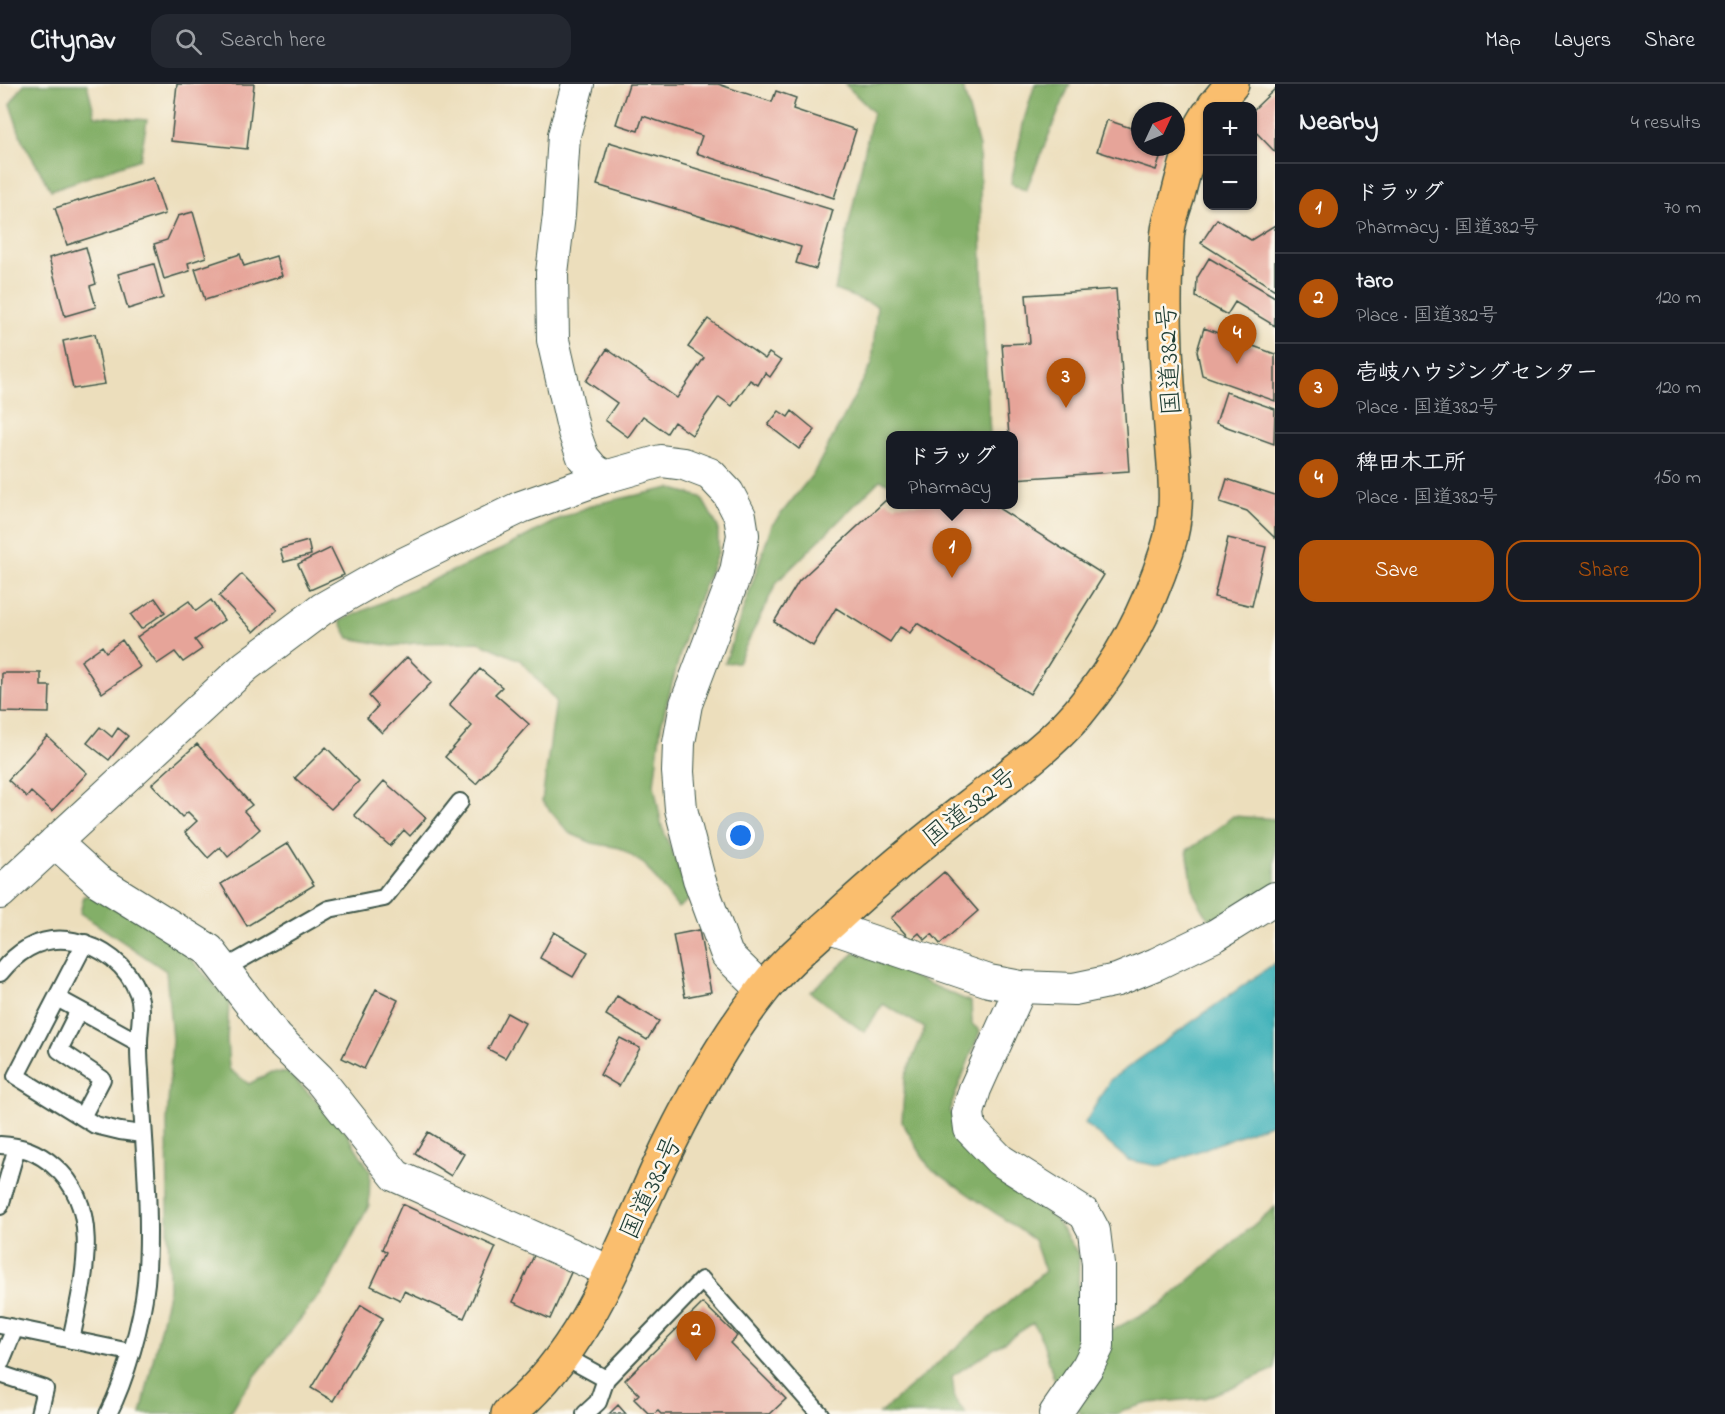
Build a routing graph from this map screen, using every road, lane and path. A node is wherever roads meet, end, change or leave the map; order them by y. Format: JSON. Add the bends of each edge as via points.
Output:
{"nodes":[{"id":1,"x":578,"y":84,"type":"edge"},
{"id":2,"x":1232,"y":84,"type":"edge"},
{"id":3,"x":1217,"y":102,"type":"edge"},
{"id":4,"x":1203,"y":123,"type":"edge"},
{"id":5,"x":605,"y":477,"type":"junction"},
{"id":6,"x":460,"y":802,"type":"dead end"},
{"id":7,"x":56,"y":842,"type":"junction"},
{"id":8,"x":0,"y":893,"type":"edge"},
{"id":9,"x":1275,"y":898,"type":"edge"},
{"id":10,"x":827,"y":926,"type":"junction"},
{"id":11,"x":85,"y":943,"type":"junction"},
{"id":12,"x":5,"y":955,"type":"edge"},
{"id":13,"x":224,"y":969,"type":"junction"},
{"id":14,"x":0,"y":973,"type":"edge"},
{"id":15,"x":1021,"y":987,"type":"junction"},
{"id":16,"x":763,"y":990,"type":"junction"},
{"id":17,"x":57,"y":998,"type":"junction"},
{"id":18,"x":79,"y":1010,"type":"junction"},
{"id":19,"x":139,"y":1043,"type":"junction"},
{"id":20,"x":82,"y":1117,"type":"junction"},
{"id":21,"x":142,"y":1134,"type":"junction"},
{"id":22,"x":5,"y":1145,"type":"edge"},
{"id":23,"x":1,"y":1199,"type":"edge"},
{"id":24,"x":611,"y":1272,"type":"junction"},
{"id":25,"x":8,"y":1327,"type":"edge"},
{"id":26,"x":71,"y":1340,"type":"junction"},
{"id":27,"x":130,"y":1353,"type":"junction"},
{"id":28,"x":562,"y":1355,"type":"junction"},
{"id":29,"x":0,"y":1364,"type":"edge"},
{"id":30,"x":0,"y":1374,"type":"edge"},
{"id":31,"x":606,"y":1379,"type":"junction"},
{"id":32,"x":39,"y":1414,"type":"edge"},
{"id":33,"x":108,"y":1414,"type":"edge"},
{"id":34,"x":508,"y":1414,"type":"edge"},
{"id":35,"x":585,"y":1414,"type":"edge"},
{"id":36,"x":820,"y":1414,"type":"edge"},
{"id":37,"x":1055,"y":1414,"type":"edge"}],
"edges":[{"from":1,"to":5,"type":"street","via":[[564,135],[552,273],[553,340],[583,457]]},
{"from":2,"to":3,"type":"highway"},
{"from":4,"to":10,"type":"highway","name":"国道382号","via":[[1184,170],[1168,227],[1165,339],[1177,485],[1175,520],[1133,635],[1086,702],[1050,740],[890,868]]},
{"from":5,"to":7,"type":"street","via":[[520,507],[387,572],[322,609],[246,666]]},
{"from":5,"to":16,"type":"street","via":[[661,461],[684,464],[710,474],[728,494],[740,516],[742,535],[736,572],[686,704],[678,772],[681,809],[699,879],[728,956]]},
{"from":6,"to":13,"type":"lane","via":[[384,898],[329,909]]},
{"from":7,"to":8,"type":"street"},
{"from":7,"to":13,"type":"street","via":[[98,881],[209,950]]},
{"from":9,"to":15,"type":"street","via":[[1216,935],[1117,980],[1074,989]]},
{"from":10,"to":15,"type":"street","via":[[989,981]]},
{"from":10,"to":16,"type":"highway","name":"国道382号","via":[[790,958]]},
{"from":11,"to":12,"type":"lane","via":[[48,940]]},
{"from":11,"to":17,"type":"lane"},
{"from":11,"to":19,"type":"lane","via":[[107,953],[130,977],[139,995]]},
{"from":12,"to":14,"type":"lane"},
{"from":13,"to":24,"type":"street","via":[[277,1038],[319,1079],[396,1176]]},
{"from":15,"to":37,"type":"street","via":[[968,1113],[970,1129],[1000,1160],[1085,1214],[1094,1231],[1098,1346],[1089,1366]]},
{"from":16,"to":24,"type":"highway","name":"国道382号","via":[[719,1055],[670,1142]]},
{"from":17,"to":18,"type":"lane"},
{"from":17,"to":20,"type":"lane","via":[[16,1076]]},
{"from":18,"to":19,"type":"lane"},
{"from":18,"to":20,"type":"lane","via":[[59,1050],[102,1079]]},
{"from":19,"to":21,"type":"lane"},
{"from":20,"to":21,"type":"lane","via":[[95,1125]]},
{"from":21,"to":27,"type":"lane","via":[[146,1283]]},
{"from":22,"to":23,"type":"lane"},
{"from":22,"to":26,"type":"lane","via":[[36,1153],[62,1172],[80,1199],[86,1245]]},
{"from":24,"to":28,"type":"highway","name":"国道382号"},
{"from":25,"to":26,"type":"lane"},
{"from":25,"to":29,"type":"lane"},
{"from":26,"to":27,"type":"lane"},
{"from":27,"to":33,"type":"lane"},
{"from":28,"to":31,"type":"lane"},
{"from":28,"to":34,"type":"highway","name":"国道382号","via":[[526,1400]]},
{"from":30,"to":32,"type":"lane","via":[[45,1389]]},
{"from":31,"to":35,"type":"lane","via":[[598,1402]]},
{"from":31,"to":36,"type":"lane","via":[[702,1280]]}]}
